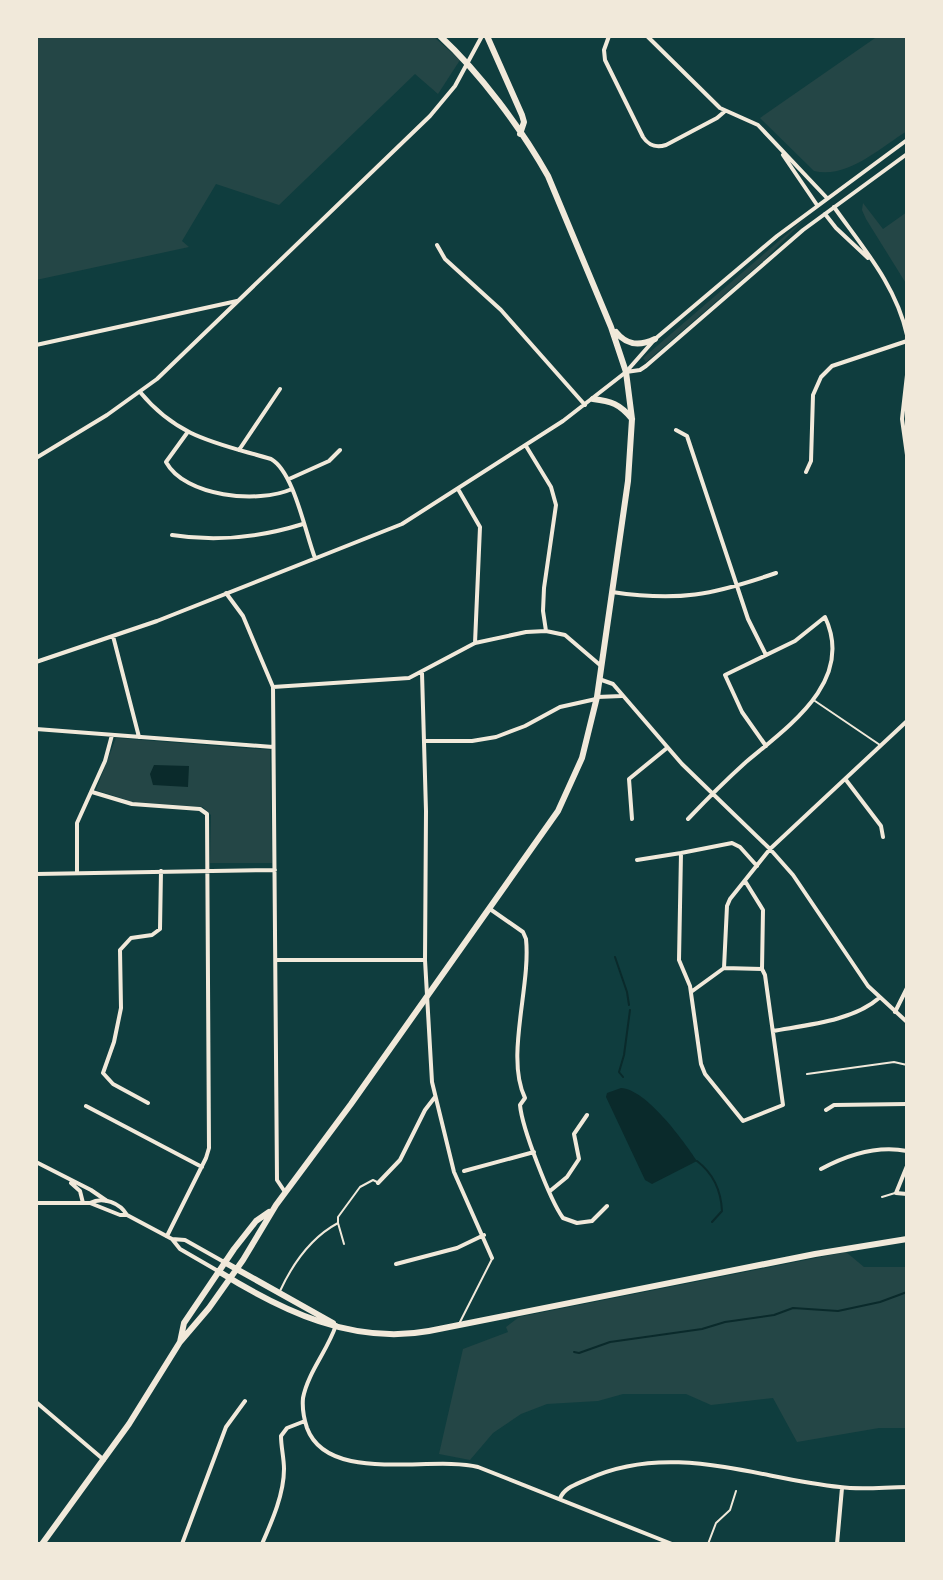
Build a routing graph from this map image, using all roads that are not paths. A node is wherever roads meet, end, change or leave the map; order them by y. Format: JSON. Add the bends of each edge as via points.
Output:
{"nodes":[{"id":1,"x":440,"y":36,"type":"edge"},
{"id":2,"x":484,"y":36,"type":"edge"},
{"id":3,"x":609,"y":36,"type":"edge"},
{"id":4,"x":647,"y":36,"type":"edge"},
{"id":5,"x":725,"y":111,"type":"junction"},
{"id":6,"x":520,"y":134,"type":"junction"},
{"id":7,"x":907,"y":140,"type":"edge"},
{"id":8,"x":780,"y":149,"type":"junction"},
{"id":9,"x":907,"y":154,"type":"edge"},
{"id":10,"x":827,"y":198,"type":"junction"},
{"id":11,"x":817,"y":205,"type":"junction"},
{"id":12,"x":834,"y":207,"type":"junction"},
{"id":13,"x":825,"y":214,"type":"junction"},
{"id":14,"x":437,"y":245,"type":"dead end"},
{"id":15,"x":875,"y":265,"type":"junction"},
{"id":16,"x":239,"y":300,"type":"junction"},
{"id":17,"x":611,"y":327,"type":"junction"},
{"id":18,"x":907,"y":338,"type":"edge"},
{"id":19,"x":655,"y":339,"type":"junction"},
{"id":20,"x":36,"y":345,"type":"edge"},
{"id":21,"x":626,"y":372,"type":"junction"},
{"id":22,"x":907,"y":375,"type":"edge"},
{"id":23,"x":280,"y":389,"type":"dead end"},
{"id":24,"x":140,"y":392,"type":"junction"},
{"id":25,"x":593,"y":399,"type":"junction"},
{"id":26,"x":585,"y":405,"type":"junction"},
{"id":27,"x":632,"y":419,"type":"junction"},
{"id":28,"x":676,"y":430,"type":"dead end"},
{"id":29,"x":187,"y":433,"type":"junction"},
{"id":30,"x":526,"y":446,"type":"junction"},
{"id":31,"x":239,"y":450,"type":"junction"},
{"id":32,"x":340,"y":450,"type":"dead end"},
{"id":33,"x":907,"y":455,"type":"edge"},
{"id":34,"x":36,"y":458,"type":"edge"},
{"id":35,"x":806,"y":472,"type":"dead end"},
{"id":36,"x":289,"y":479,"type":"junction"},
{"id":37,"x":292,"y":489,"type":"junction"},
{"id":38,"x":458,"y":489,"type":"junction"},
{"id":39,"x":303,"y":524,"type":"junction"},
{"id":40,"x":172,"y":535,"type":"dead end"},
{"id":41,"x":315,"y":558,"type":"junction"},
{"id":42,"x":776,"y":573,"type":"dead end"},
{"id":43,"x":737,"y":586,"type":"junction"},
{"id":44,"x":612,"y":592,"type":"junction"},
{"id":45,"x":226,"y":593,"type":"junction"},
{"id":46,"x":546,"y":631,"type":"junction"},
{"id":47,"x":113,"y":636,"type":"junction"},
{"id":48,"x":475,"y":643,"type":"junction"},
{"id":49,"x":766,"y":655,"type":"junction"},
{"id":50,"x":36,"y":662,"type":"edge"},
{"id":51,"x":600,"y":666,"type":"junction"},
{"id":52,"x":422,"y":673,"type":"junction"},
{"id":53,"x":599,"y":679,"type":"junction"},
{"id":54,"x":273,"y":687,"type":"junction"},
{"id":55,"x":623,"y":696,"type":"junction"},
{"id":56,"x":596,"y":698,"type":"junction"},
{"id":57,"x":815,"y":701,"type":"junction"},
{"id":58,"x":907,"y":721,"type":"edge"},
{"id":59,"x":36,"y":729,"type":"edge"},
{"id":60,"x":112,"y":735,"type":"junction"},
{"id":61,"x":139,"y":737,"type":"junction"},
{"id":62,"x":424,"y":741,"type":"junction"},
{"id":63,"x":766,"y":746,"type":"junction"},
{"id":64,"x":881,"y":746,"type":"junction"},
{"id":65,"x":273,"y":747,"type":"junction"},
{"id":66,"x":667,"y":748,"type":"junction"},
{"id":67,"x":846,"y":780,"type":"junction"},
{"id":68,"x":92,"y":792,"type":"junction"},
{"id":69,"x":713,"y":793,"type":"junction"},
{"id":70,"x":632,"y":819,"type":"dead end"},
{"id":71,"x":688,"y":819,"type":"dead end"},
{"id":72,"x":883,"y":837,"type":"dead end"},
{"id":73,"x":770,"y":849,"type":"junction"},
{"id":74,"x":681,"y":853,"type":"junction"},
{"id":75,"x":637,"y":860,"type":"dead end"},
{"id":76,"x":757,"y":866,"type":"junction"},
{"id":77,"x":275,"y":870,"type":"junction"},
{"id":78,"x":161,"y":871,"type":"junction"},
{"id":79,"x":207,"y":871,"type":"junction"},
{"id":80,"x":77,"y":872,"type":"junction"},
{"id":81,"x":36,"y":874,"type":"edge"},
{"id":82,"x":745,"y":881,"type":"junction"},
{"id":83,"x":490,"y":909,"type":"junction"},
{"id":84,"x":276,"y":960,"type":"junction"},
{"id":85,"x":425,"y":960,"type":"junction"},
{"id":86,"x":724,"y":968,"type":"junction"},
{"id":87,"x":762,"y":969,"type":"junction"},
{"id":88,"x":907,"y":988,"type":"edge"},
{"id":89,"x":691,"y":992,"type":"junction"},
{"id":90,"x":426,"y":997,"type":"junction"},
{"id":91,"x":879,"y":998,"type":"junction"},
{"id":92,"x":895,"y":1012,"type":"junction"},
{"id":93,"x":907,"y":1022,"type":"edge"},
{"id":94,"x":773,"y":1031,"type":"junction"},
{"id":95,"x":907,"y":1065,"type":"edge"},
{"id":96,"x":807,"y":1074,"type":"dead end"},
{"id":97,"x":435,"y":1097,"type":"junction"},
{"id":98,"x":148,"y":1103,"type":"dead end"},
{"id":99,"x":907,"y":1104,"type":"edge"},
{"id":100,"x":86,"y":1106,"type":"dead end"},
{"id":101,"x":826,"y":1110,"type":"dead end"},
{"id":102,"x":587,"y":1115,"type":"dead end"},
{"id":103,"x":907,"y":1151,"type":"edge"},
{"id":104,"x":534,"y":1152,"type":"junction"},
{"id":105,"x":36,"y":1162,"type":"edge"},
{"id":106,"x":907,"y":1166,"type":"edge"},
{"id":107,"x":202,"y":1167,"type":"junction"},
{"id":108,"x":821,"y":1169,"type":"dead end"},
{"id":109,"x":464,"y":1171,"type":"dead end"},
{"id":110,"x":69,"y":1180,"type":"junction"},
{"id":111,"x":378,"y":1183,"type":"joint"},
{"id":112,"x":90,"y":1189,"type":"junction"},
{"id":113,"x":550,"y":1191,"type":"junction"},
{"id":114,"x":285,"y":1192,"type":"junction"},
{"id":115,"x":896,"y":1193,"type":"junction"},
{"id":116,"x":907,"y":1194,"type":"edge"},
{"id":117,"x":882,"y":1197,"type":"dead end"},
{"id":118,"x":107,"y":1201,"type":"junction"},
{"id":119,"x":36,"y":1203,"type":"edge"},
{"id":120,"x":83,"y":1203,"type":"junction"},
{"id":121,"x":90,"y":1203,"type":"junction"},
{"id":122,"x":607,"y":1206,"type":"dead end"},
{"id":123,"x":272,"y":1210,"type":"junction"},
{"id":124,"x":127,"y":1215,"type":"junction"},
{"id":125,"x":338,"y":1223,"type":"junction"},
{"id":126,"x":484,"y":1235,"type":"junction"},
{"id":127,"x":170,"y":1238,"type":"junction"},
{"id":128,"x":907,"y":1239,"type":"edge"},
{"id":129,"x":344,"y":1244,"type":"dead end"},
{"id":130,"x":492,"y":1258,"type":"joint"},
{"id":131,"x":224,"y":1262,"type":"junction"},
{"id":132,"x":396,"y":1264,"type":"dead end"},
{"id":133,"x":236,"y":1269,"type":"junction"},
{"id":134,"x":218,"y":1271,"type":"junction"},
{"id":135,"x":229,"y":1278,"type":"junction"},
{"id":136,"x":279,"y":1293,"type":"junction"},
{"id":137,"x":336,"y":1325,"type":"junction"},
{"id":138,"x":458,"y":1325,"type":"junction"},
{"id":139,"x":180,"y":1342,"type":"junction"},
{"id":140,"x":245,"y":1401,"type":"dead end"},
{"id":141,"x":36,"y":1402,"type":"edge"},
{"id":142,"x":305,"y":1421,"type":"junction"},
{"id":143,"x":104,"y":1460,"type":"junction"},
{"id":144,"x":907,"y":1487,"type":"edge"},
{"id":145,"x":842,"y":1488,"type":"junction"},
{"id":146,"x":736,"y":1491,"type":"dead end"},
{"id":147,"x":560,"y":1499,"type":"junction"},
{"id":148,"x":42,"y":1544,"type":"edge"},
{"id":149,"x":182,"y":1544,"type":"edge"},
{"id":150,"x":262,"y":1544,"type":"edge"},
{"id":151,"x":672,"y":1544,"type":"edge"},
{"id":152,"x":708,"y":1544,"type":"edge"},
{"id":153,"x":837,"y":1544,"type":"edge"}],
"edges":[{"from":1,"to":6,"type":"main road"},
{"from":2,"to":6,"type":"main road","via":[[522,115]]},
{"from":2,"to":16,"type":"street","via":[[444,101]]},
{"from":3,"to":5,"type":"street","via":[[605,60],[649,143],[666,145]]},
{"from":4,"to":5,"type":"street"},
{"from":5,"to":8,"type":"street","via":[[753,121]]},
{"from":6,"to":17,"type":"main road","via":[[548,176]]},
{"from":7,"to":10,"type":"street"},
{"from":8,"to":10,"type":"street"},
{"from":8,"to":11,"type":"street"},
{"from":9,"to":12,"type":"street"},
{"from":10,"to":11,"type":"street"},
{"from":10,"to":12,"type":"street"},
{"from":11,"to":13,"type":"street"},
{"from":11,"to":19,"type":"street"},
{"from":12,"to":13,"type":"street"},
{"from":12,"to":15,"type":"street"},
{"from":13,"to":15,"type":"street"},
{"from":13,"to":21,"type":"street","via":[[646,366]]},
{"from":14,"to":26,"type":"street"},
{"from":15,"to":18,"type":"street","via":[[897,302]]},
{"from":16,"to":20,"type":"street"},
{"from":16,"to":24,"type":"street"},
{"from":17,"to":19,"type":"main road","via":[[634,344]]},
{"from":17,"to":21,"type":"main road"},
{"from":18,"to":35,"type":"street","via":[[832,366],[821,377],[813,395]]},
{"from":19,"to":21,"type":"street"},
{"from":21,"to":25,"type":"street"},
{"from":21,"to":27,"type":"main road"},
{"from":22,"to":33,"type":"street","via":[[902,419]]},
{"from":23,"to":31,"type":"street"},
{"from":24,"to":29,"type":"street"},
{"from":24,"to":34,"type":"street"},
{"from":25,"to":26,"type":"street"},
{"from":25,"to":27,"type":"main road","via":[[613,402]]},
{"from":26,"to":30,"type":"street"},
{"from":27,"to":44,"type":"main road"},
{"from":28,"to":43,"type":"street","via":[[687,436]]},
{"from":29,"to":31,"type":"street"},
{"from":29,"to":37,"type":"street","via":[[166,462],[192,484],[241,497]]},
{"from":30,"to":38,"type":"street"},
{"from":30,"to":46,"type":"street","via":[[556,505],[544,588]]},
{"from":31,"to":36,"type":"street","via":[[276,462]]},
{"from":32,"to":36,"type":"street","via":[[329,461]]},
{"from":36,"to":37,"type":"street"},
{"from":37,"to":39,"type":"street"},
{"from":38,"to":41,"type":"street","via":[[402,524]]},
{"from":38,"to":48,"type":"street","via":[[480,527]]},
{"from":39,"to":40,"type":"street","via":[[240,537]]},
{"from":39,"to":41,"type":"street"},
{"from":41,"to":45,"type":"street"},
{"from":42,"to":43,"type":"street"},
{"from":43,"to":44,"type":"street","via":[[678,598]]},
{"from":43,"to":49,"type":"street"},
{"from":44,"to":51,"type":"main road"},
{"from":45,"to":47,"type":"street"},
{"from":45,"to":54,"type":"street","via":[[243,616]]},
{"from":46,"to":48,"type":"street"},
{"from":46,"to":51,"type":"street","via":[[570,638]]},
{"from":47,"to":50,"type":"street"},
{"from":47,"to":61,"type":"street"},
{"from":48,"to":52,"type":"street"},
{"from":49,"to":57,"type":"street","via":[[825,617],[832,660]]},
{"from":49,"to":63,"type":"street","via":[[725,675]]},
{"from":51,"to":53,"type":"main road"},
{"from":52,"to":54,"type":"street"},
{"from":52,"to":62,"type":"street"},
{"from":53,"to":55,"type":"street","via":[[613,684]]},
{"from":53,"to":56,"type":"main road"},
{"from":54,"to":65,"type":"street"},
{"from":55,"to":56,"type":"street"},
{"from":55,"to":66,"type":"street"},
{"from":56,"to":62,"type":"street","via":[[560,707],[496,737]]},
{"from":56,"to":83,"type":"main road","via":[[586,747],[565,798]]},
{"from":57,"to":63,"type":"street"},
{"from":57,"to":64,"type":"lane"},
{"from":58,"to":64,"type":"street"},
{"from":59,"to":60,"type":"street"},
{"from":60,"to":61,"type":"street"},
{"from":60,"to":68,"type":"street"},
{"from":61,"to":65,"type":"street"},
{"from":62,"to":85,"type":"street"},
{"from":63,"to":69,"type":"street"},
{"from":64,"to":67,"type":"street"},
{"from":65,"to":77,"type":"street"},
{"from":66,"to":69,"type":"street"},
{"from":66,"to":70,"type":"street","via":[[629,779]]},
{"from":67,"to":72,"type":"street","via":[[872,812]]},
{"from":67,"to":73,"type":"street"},
{"from":68,"to":79,"type":"street","via":[[120,802],[205,810]]},
{"from":68,"to":80,"type":"street","via":[[77,823]]},
{"from":69,"to":71,"type":"street"},
{"from":69,"to":73,"type":"street"},
{"from":73,"to":76,"type":"street"},
{"from":73,"to":91,"type":"street"},
{"from":74,"to":75,"type":"street"},
{"from":74,"to":76,"type":"street","via":[[732,843]]},
{"from":74,"to":89,"type":"street","via":[[679,960]]},
{"from":76,"to":82,"type":"street"},
{"from":77,"to":79,"type":"street"},
{"from":77,"to":84,"type":"street"},
{"from":78,"to":79,"type":"street"},
{"from":78,"to":80,"type":"street"},
{"from":78,"to":98,"type":"street","via":[[160,929],[131,938],[120,950],[121,1008],[103,1073]]},
{"from":79,"to":107,"type":"street","via":[[209,1148]]},
{"from":80,"to":81,"type":"street"},
{"from":82,"to":86,"type":"street","via":[[727,904]]},
{"from":82,"to":87,"type":"street","via":[[763,910]]},
{"from":83,"to":90,"type":"main road"},
{"from":83,"to":104,"type":"street","via":[[526,939],[517,1063],[525,1098],[521,1114]]},
{"from":84,"to":85,"type":"street"},
{"from":84,"to":114,"type":"street","via":[[277,1180]]},
{"from":85,"to":90,"type":"street"},
{"from":86,"to":87,"type":"street"},
{"from":86,"to":89,"type":"street"},
{"from":87,"to":94,"type":"street"},
{"from":88,"to":92,"type":"street"},
{"from":89,"to":94,"type":"street","via":[[701,1067],[743,1121],[783,1105]]},
{"from":90,"to":97,"type":"street"},
{"from":90,"to":114,"type":"main road"},
{"from":91,"to":92,"type":"street"},
{"from":91,"to":94,"type":"street","via":[[869,1007],[822,1023]]},
{"from":92,"to":93,"type":"street"},
{"from":95,"to":96,"type":"lane","via":[[894,1062]]},
{"from":97,"to":111,"type":"street","via":[[400,1160]]},
{"from":97,"to":126,"type":"street","via":[[454,1172]]},
{"from":99,"to":101,"type":"street","via":[[834,1105]]},
{"from":100,"to":107,"type":"street"},
{"from":102,"to":113,"type":"street","via":[[574,1134],[579,1159]]},
{"from":103,"to":108,"type":"street","via":[[854,1154]]},
{"from":104,"to":109,"type":"street"},
{"from":104,"to":113,"type":"street"},
{"from":105,"to":110,"type":"street"},
{"from":106,"to":115,"type":"street"},
{"from":107,"to":127,"type":"street"},
{"from":110,"to":112,"type":"street"},
{"from":110,"to":120,"type":"street"},
{"from":111,"to":125,"type":"lane","via":[[373,1180],[360,1187]]},
{"from":112,"to":118,"type":"street"},
{"from":112,"to":121,"type":"street"},
{"from":113,"to":122,"type":"street","via":[[569,1221],[592,1221]]},
{"from":114,"to":123,"type":"main road"},
{"from":115,"to":116,"type":"street"},
{"from":115,"to":117,"type":"lane"},
{"from":118,"to":121,"type":"street"},
{"from":118,"to":124,"type":"street"},
{"from":119,"to":120,"type":"street"},
{"from":120,"to":121,"type":"street"},
{"from":121,"to":124,"type":"street"},
{"from":123,"to":131,"type":"main road","via":[[256,1221]]},
{"from":123,"to":133,"type":"main road"},
{"from":124,"to":127,"type":"street"},
{"from":125,"to":129,"type":"lane"},
{"from":125,"to":136,"type":"lane","via":[[307,1247]]},
{"from":126,"to":130,"type":"street"},
{"from":126,"to":132,"type":"street"},
{"from":127,"to":131,"type":"street","via":[[185,1240]]},
{"from":127,"to":134,"type":"street"},
{"from":128,"to":138,"type":"main road"},
{"from":130,"to":138,"type":"lane"},
{"from":131,"to":133,"type":"main road"},
{"from":131,"to":134,"type":"main road"},
{"from":133,"to":135,"type":"main road"},
{"from":133,"to":136,"type":"main road"},
{"from":134,"to":135,"type":"main road"},
{"from":134,"to":139,"type":"main road","via":[[184,1323]]},
{"from":135,"to":137,"type":"main road","via":[[317,1322]]},
{"from":135,"to":139,"type":"main road"},
{"from":136,"to":137,"type":"main road"},
{"from":137,"to":138,"type":"main road","via":[[390,1336]]},
{"from":137,"to":142,"type":"street","via":[[306,1389]]},
{"from":139,"to":143,"type":"main road"},
{"from":140,"to":149,"type":"street","via":[[226,1427]]},
{"from":141,"to":143,"type":"street"},
{"from":142,"to":147,"type":"street","via":[[314,1442],[345,1461],[462,1463]]},
{"from":142,"to":150,"type":"street","via":[[281,1436],[283,1480]]},
{"from":143,"to":148,"type":"main road"},
{"from":144,"to":145,"type":"street"},
{"from":145,"to":147,"type":"street","via":[[687,1461],[657,1461],[596,1475],[563,1492]]},
{"from":145,"to":153,"type":"street"},
{"from":146,"to":152,"type":"lane"},
{"from":147,"to":151,"type":"street"}]}
